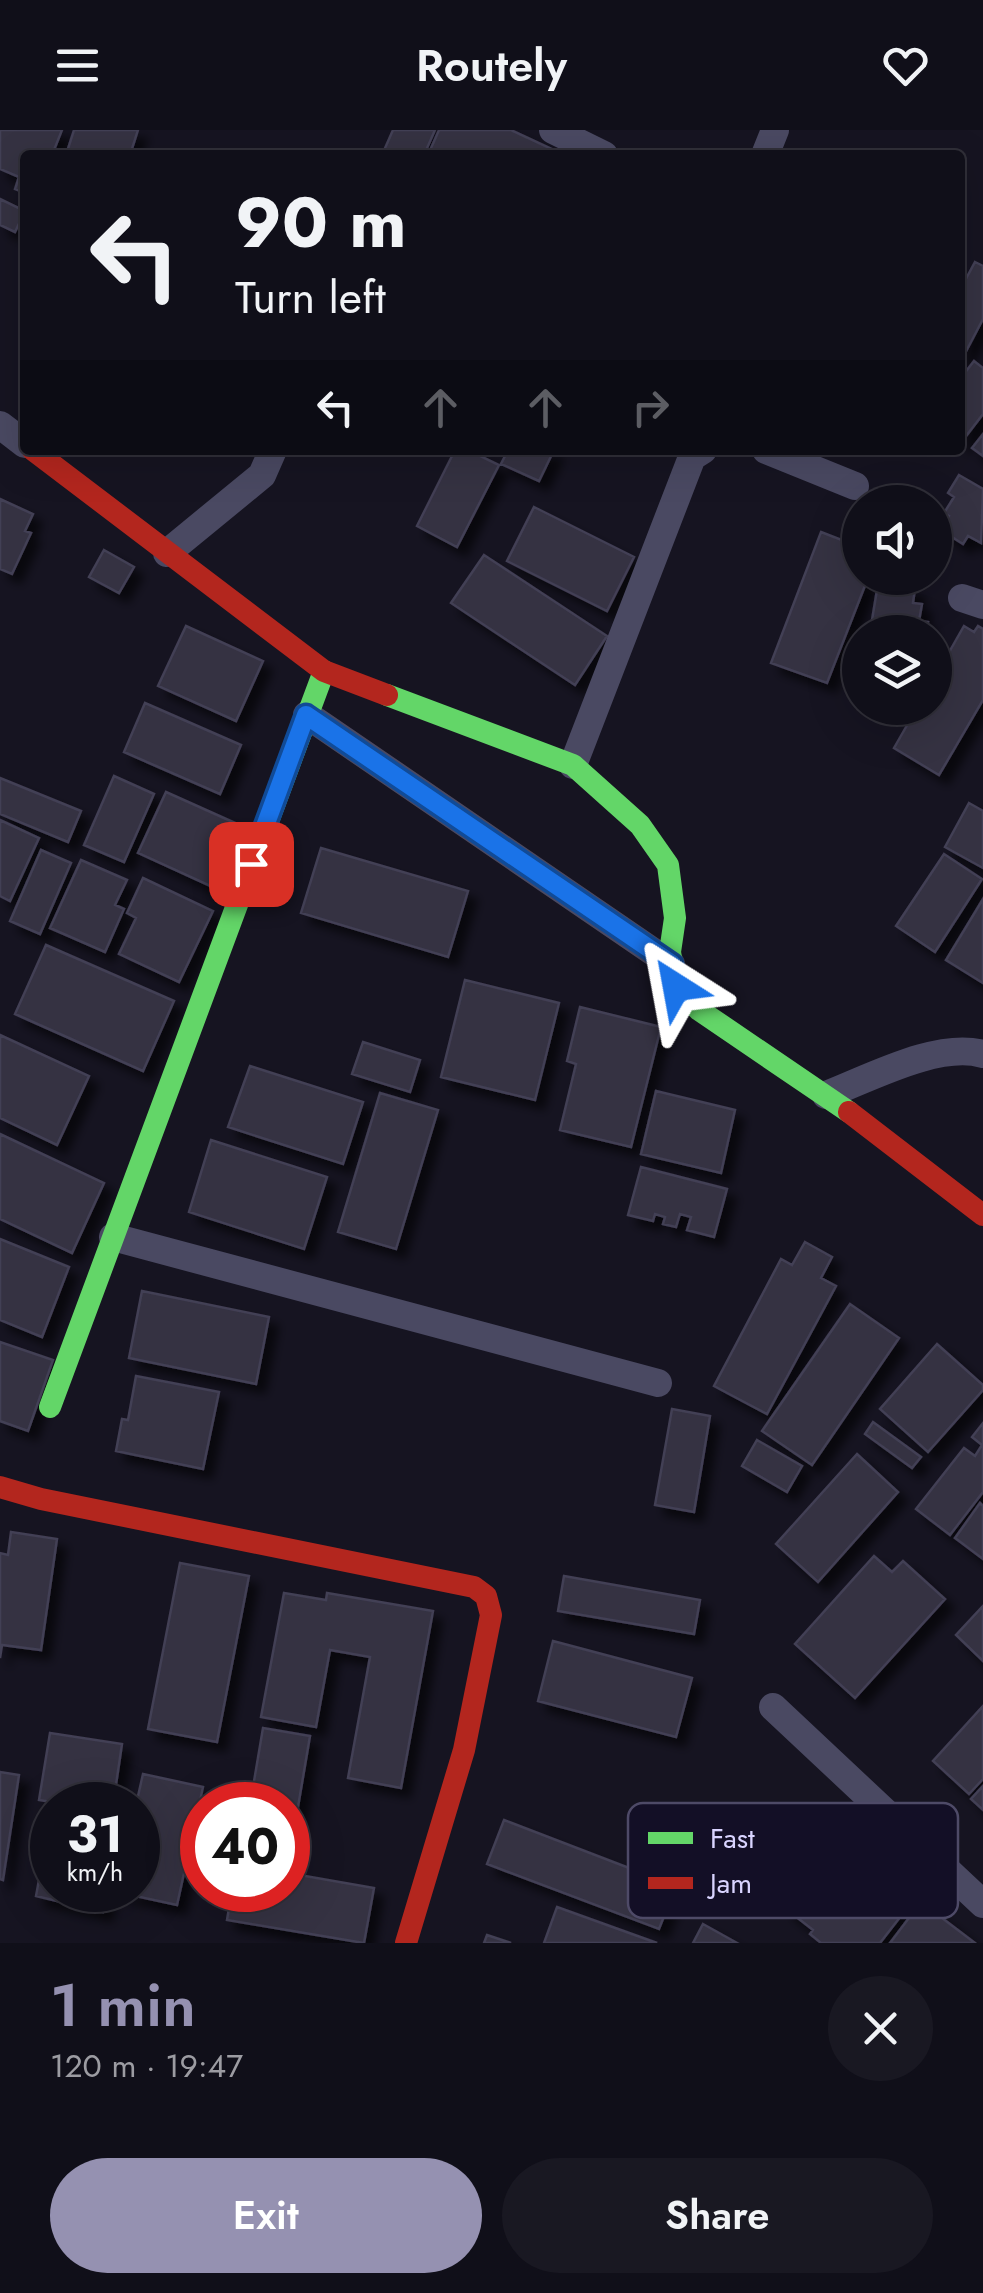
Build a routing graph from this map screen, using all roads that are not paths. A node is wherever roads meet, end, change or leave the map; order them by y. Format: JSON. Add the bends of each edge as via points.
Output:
{"nodes":[{"id":1,"x":554,"y":130,"type":"edge"},
{"id":2,"x":594,"y":150,"type":"edge"},
{"id":3,"x":0,"y":425,"type":"edge"},
{"id":4,"x":20,"y":440,"type":"edge"},
{"id":5,"x":40,"y":455,"type":"edge"},
{"id":6,"x":271,"y":455,"type":"edge"},
{"id":7,"x":695,"y":455,"type":"edge"},
{"id":8,"x":778,"y":455,"type":"edge"},
{"id":9,"x":854,"y":485,"type":"edge"},
{"id":10,"x":167,"y":553,"type":"junction"},
{"id":11,"x":324,"y":670,"type":"junction"},
{"id":12,"x":306,"y":715,"type":"junction"},
{"id":13,"x":573,"y":765,"type":"junction"},
{"id":14,"x":672,"y":964,"type":"junction"},
{"id":15,"x":983,"y":1054,"type":"edge"},
{"id":16,"x":826,"y":1094,"type":"junction"},
{"id":17,"x":983,"y":1216,"type":"edge"},
{"id":18,"x":112,"y":1237,"type":"junction"},
{"id":19,"x":658,"y":1383,"type":"dead end"},
{"id":20,"x":50,"y":1408,"type":"dead end"},
{"id":21,"x":0,"y":1487,"type":"edge"},
{"id":22,"x":772,"y":1708,"type":"dead end"},
{"id":23,"x":874,"y":1803,"type":"edge"},
{"id":24,"x":958,"y":1881,"type":"edge"},
{"id":25,"x":983,"y":1904,"type":"edge"},
{"id":26,"x":406,"y":1943,"type":"edge"}],
"edges":[{"from":1,"to":2,"type":"street"},
{"from":3,"to":4,"type":"street"},
{"from":5,"to":10,"type":"street"},
{"from":6,"to":10,"type":"street","via":[[262,475]]},
{"from":7,"to":13,"type":"street"},
{"from":8,"to":9,"type":"street"},
{"from":10,"to":11,"type":"street"},
{"from":11,"to":12,"type":"street"},
{"from":11,"to":13,"type":"street"},
{"from":12,"to":14,"type":"street"},
{"from":12,"to":18,"type":"street"},
{"from":13,"to":14,"type":"street","via":[[640,825],[668,865]]},
{"from":14,"to":16,"type":"street","via":[[676,987],[700,1010]]},
{"from":15,"to":16,"type":"street","via":[[936,1054]]},
{"from":16,"to":17,"type":"street"},
{"from":18,"to":19,"type":"street"},
{"from":18,"to":20,"type":"street"},
{"from":21,"to":26,"type":"street","via":[[474,1587],[486,1596],[491,1615],[464,1750]]},
{"from":22,"to":23,"type":"street"},
{"from":24,"to":25,"type":"street"}]}
